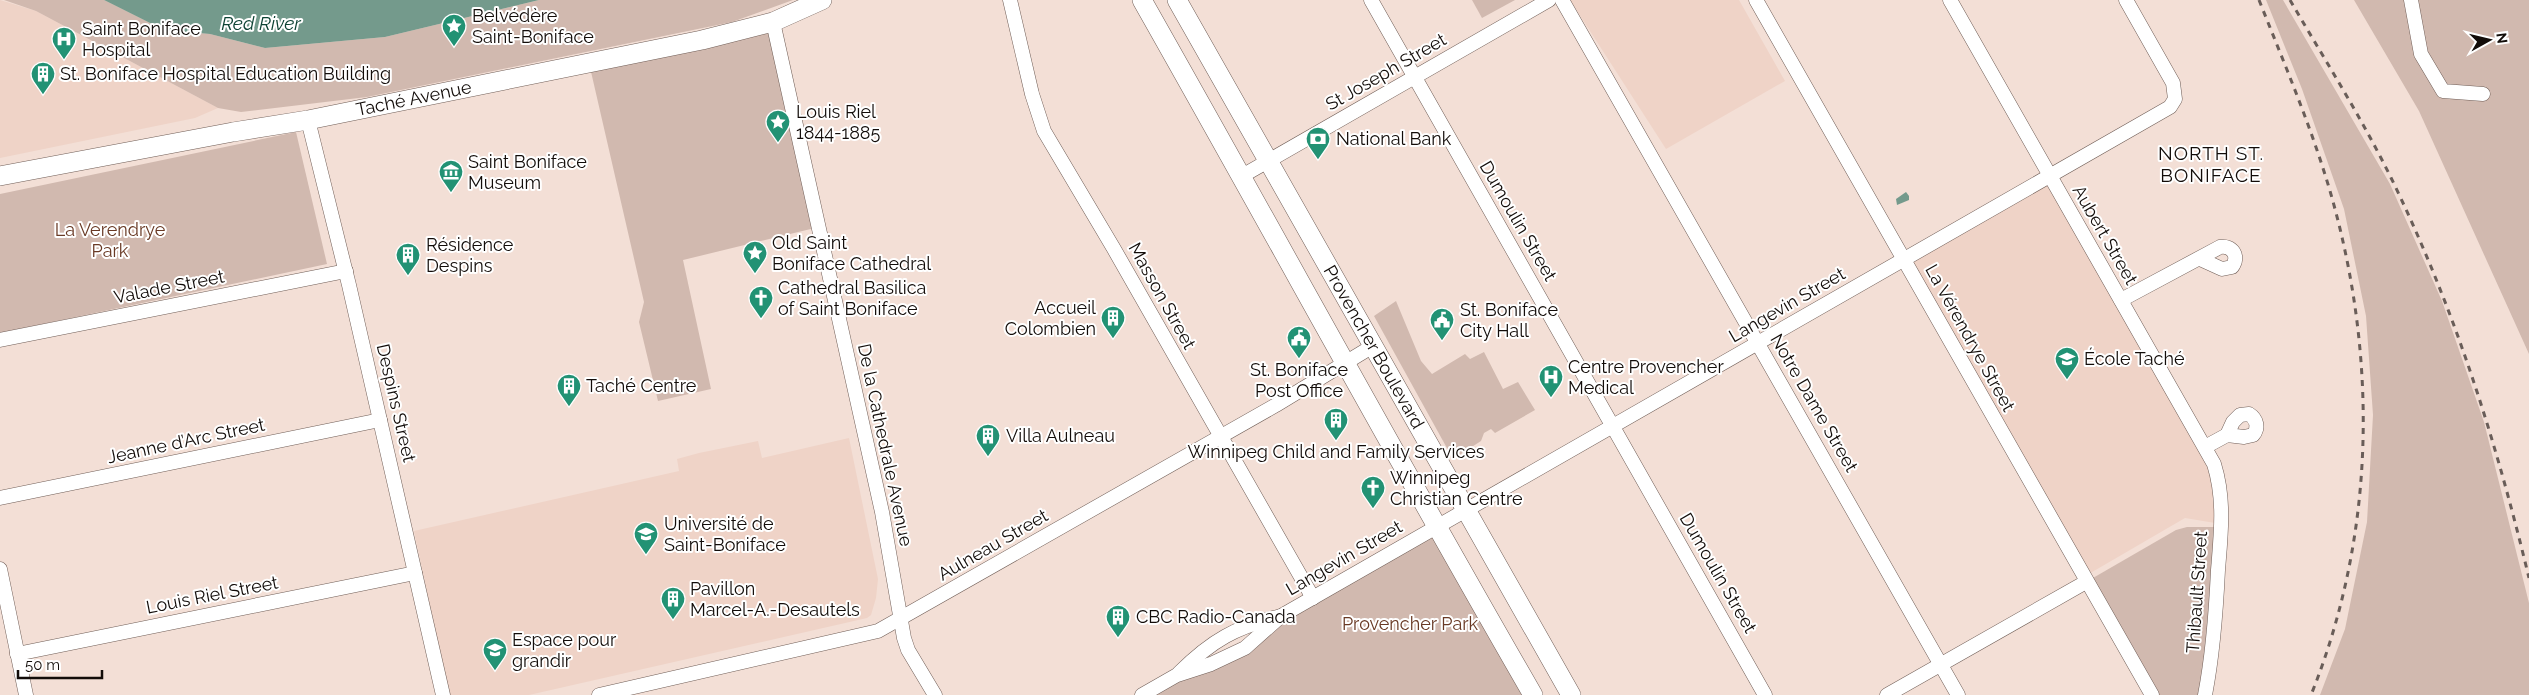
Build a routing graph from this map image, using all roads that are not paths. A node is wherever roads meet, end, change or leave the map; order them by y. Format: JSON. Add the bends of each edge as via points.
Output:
{"nodes":[{"id":1,"x":822,"y":0,"type":"edge"},
{"id":2,"x":1010,"y":0,"type":"edge"},
{"id":3,"x":1142,"y":0,"type":"edge"},
{"id":4,"x":1177,"y":0,"type":"edge"},
{"id":5,"x":1370,"y":0,"type":"edge"},
{"id":6,"x":1549,"y":0,"type":"edge"},
{"id":7,"x":1562,"y":0,"type":"edge"},
{"id":8,"x":1756,"y":0,"type":"edge"},
{"id":9,"x":1950,"y":0,"type":"edge"},
{"id":10,"x":2126,"y":0,"type":"edge"},
{"id":11,"x":2410,"y":0,"type":"edge"},
{"id":12,"x":773,"y":22,"type":"junction"},
{"id":13,"x":1414,"y":77,"type":"junction"},
{"id":14,"x":2483,"y":94,"type":"dead end"},
{"id":15,"x":308,"y":120,"type":"junction"},
{"id":16,"x":1269,"y":160,"type":"junction"},
{"id":17,"x":0,"y":176,"type":"edge"},
{"id":18,"x":1242,"y":176,"type":"junction"},
{"id":19,"x":2050,"y":176,"type":"junction"},
{"id":20,"x":2200,"y":259,"type":"dead end"},
{"id":21,"x":1904,"y":260,"type":"junction"},
{"id":22,"x":346,"y":271,"type":"junction"},
{"id":23,"x":2121,"y":300,"type":"junction"},
{"id":24,"x":0,"y":340,"type":"edge"},
{"id":25,"x":1758,"y":344,"type":"junction"},
{"id":26,"x":1373,"y":346,"type":"junction"},
{"id":27,"x":1347,"y":363,"type":"junction"},
{"id":28,"x":380,"y":420,"type":"junction"},
{"id":29,"x":1613,"y":427,"type":"junction"},
{"id":30,"x":2227,"y":435,"type":"dead end"},
{"id":31,"x":1220,"y":437,"type":"junction"},
{"id":32,"x":2205,"y":447,"type":"junction"},
{"id":33,"x":2220,"y":491,"type":"joint"},
{"id":34,"x":0,"y":498,"type":"edge"},
{"id":35,"x":1466,"y":511,"type":"junction"},
{"id":36,"x":1436,"y":527,"type":"junction"},
{"id":37,"x":0,"y":569,"type":"edge"},
{"id":38,"x":415,"y":573,"type":"junction"},
{"id":39,"x":2086,"y":582,"type":"junction"},
{"id":40,"x":1313,"y":598,"type":"junction"},
{"id":41,"x":1281,"y":616,"type":"junction"},
{"id":42,"x":901,"y":619,"type":"junction"},
{"id":43,"x":17,"y":654,"type":"junction"},
{"id":44,"x":1940,"y":665,"type":"junction"},
{"id":45,"x":1177,"y":675,"type":"junction"},
{"id":46,"x":615,"y":693,"type":"edge"},
{"id":47,"x":26,"y":695,"type":"edge"},
{"id":48,"x":443,"y":695,"type":"edge"},
{"id":49,"x":598,"y":695,"type":"edge"},
{"id":50,"x":935,"y":695,"type":"edge"},
{"id":51,"x":1142,"y":695,"type":"edge"},
{"id":52,"x":1533,"y":695,"type":"edge"},
{"id":53,"x":1571,"y":695,"type":"edge"},
{"id":54,"x":1765,"y":695,"type":"edge"},
{"id":55,"x":1887,"y":695,"type":"edge"},
{"id":56,"x":1958,"y":695,"type":"edge"},
{"id":57,"x":2152,"y":695,"type":"edge"},
{"id":58,"x":2204,"y":695,"type":"edge"}],
"edges":[{"from":1,"to":12,"type":"main road","name":"Taché Avenue"},
{"from":2,"to":31,"type":"street","name":"Masson Street","via":[[1044,131]]},
{"from":3,"to":18,"type":"main road","name":"Provencher Boulevard"},
{"from":4,"to":16,"type":"main road","name":"Provencher Boulevard"},
{"from":5,"to":13,"type":"street","name":"Dumoulin Street"},
{"from":6,"to":13,"type":"street","name":"St Joseph Street"},
{"from":7,"to":25,"type":"street","name":"Notre Dame Street"},
{"from":8,"to":21,"type":"street","name":"La Vérendrye Street"},
{"from":9,"to":19,"type":"street","name":"Aubert Street"},
{"from":10,"to":19,"type":"street","name":"Langevin Street","via":[[2173,84],[2173,103],[2166,111]]},
{"from":11,"to":14,"type":"street","via":[[2421,54],[2444,91]]},
{"from":12,"to":15,"type":"main road","name":"Taché Avenue","via":[[702,40]]},
{"from":12,"to":42,"type":"street","name":"De la Cathedrale Avenue","via":[[882,512]]},
{"from":13,"to":16,"type":"street","name":"St Joseph Street"},
{"from":13,"to":29,"type":"street","name":"Dumoulin Street"},
{"from":15,"to":17,"type":"main road","name":"Taché Avenue"},
{"from":15,"to":22,"type":"street","name":"Despins Street"},
{"from":16,"to":18,"type":"street","name":"St Joseph Street"},
{"from":16,"to":26,"type":"main road","name":"Provencher Boulevard"},
{"from":18,"to":27,"type":"main road","name":"Provencher Boulevard"},
{"from":19,"to":21,"type":"street","name":"Langevin Street"},
{"from":19,"to":23,"type":"street","name":"Aubert Street"},
{"from":20,"to":23,"type":"street"},
{"from":21,"to":25,"type":"street","name":"Langevin Street"},
{"from":21,"to":39,"type":"street","name":"La Vérendrye Street"},
{"from":22,"to":24,"type":"street","name":"Valade Street"},
{"from":22,"to":28,"type":"street","name":"Despins Street"},
{"from":23,"to":32,"type":"street","name":"Aubert Street"},
{"from":25,"to":29,"type":"street","name":"Langevin Street"},
{"from":25,"to":44,"type":"street","name":"Notre Dame Street"},
{"from":26,"to":27,"type":"street","name":"Aulneau Street"},
{"from":26,"to":35,"type":"main road","name":"Provencher Boulevard"},
{"from":27,"to":31,"type":"street","name":"Aulneau Street"},
{"from":27,"to":36,"type":"main road","name":"Provencher Boulevard"},
{"from":28,"to":34,"type":"street","name":"Jeanne d’Arc Street"},
{"from":28,"to":38,"type":"street","name":"Despins Street"},
{"from":29,"to":35,"type":"street","name":"Langevin Street"},
{"from":29,"to":54,"type":"street","name":"Dumoulin Street"},
{"from":30,"to":32,"type":"street"},
{"from":31,"to":40,"type":"street","name":"Masson Street"},
{"from":31,"to":42,"type":"street","name":"Aulneau Street"},
{"from":32,"to":33,"type":"street","name":"Aubert Street","via":[[2214,464]]},
{"from":33,"to":58,"type":"street","name":"Thibault Street","via":[[2222,508],[2216,608]]},
{"from":35,"to":36,"type":"street","name":"Langevin Street"},
{"from":35,"to":53,"type":"main road","name":"Provencher Boulevard"},
{"from":36,"to":40,"type":"street","name":"Langevin Street"},
{"from":36,"to":52,"type":"main road","name":"Provencher Boulevard"},
{"from":37,"to":43,"type":"street"},
{"from":38,"to":43,"type":"street","name":"Louis Riel Street"},
{"from":38,"to":48,"type":"street","name":"Despins Street"},
{"from":39,"to":44,"type":"street"},
{"from":39,"to":57,"type":"street","name":"La Vérendrye Street"},
{"from":40,"to":41,"type":"street","name":"Langevin Street"},
{"from":41,"to":45,"type":"street","name":"Langevin Street","via":[[1245,648]]},
{"from":41,"to":45,"type":"street","name":"Langevin Street","via":[[1244,626],[1219,638]]},
{"from":42,"to":46,"type":"street","name":"Aulneau Street","via":[[878,631]]},
{"from":42,"to":50,"type":"street","name":"De la Cathedrale Avenue","via":[[908,650]]},
{"from":43,"to":47,"type":"street"},
{"from":44,"to":55,"type":"street"},
{"from":44,"to":56,"type":"street","name":"Notre Dame Street"},
{"from":45,"to":51,"type":"street","name":"Langevin Street"},
{"from":46,"to":49,"type":"street","name":"Aulneau Street"}]}
